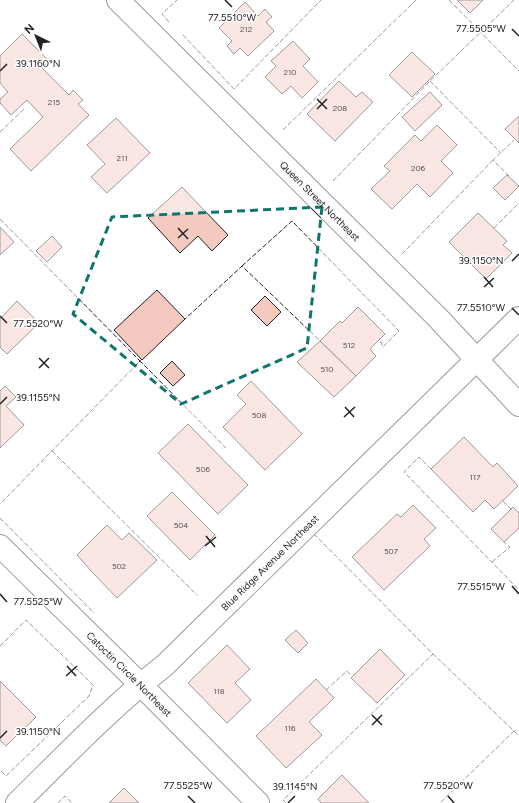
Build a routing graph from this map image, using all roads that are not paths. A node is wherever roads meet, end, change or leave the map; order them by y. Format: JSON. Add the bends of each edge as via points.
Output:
{"nodes":[{"id":1,"x":118,"y":0,"type":"edge"},
{"id":2,"x":519,"y":318,"type":"edge"},
{"id":3,"x":477,"y":360,"type":"junction"},
{"id":4,"x":519,"y":405,"type":"edge"},
{"id":5,"x":0,"y":546,"type":"edge"},
{"id":6,"x":140,"y":684,"type":"junction"},
{"id":7,"x":18,"y":803,"type":"edge"},
{"id":8,"x":258,"y":803,"type":"edge"}],
"edges":[{"from":1,"to":3,"type":"street","name":"Queen Street Northeast","via":[[438,318]]},
{"from":2,"to":3,"type":"street","name":"Blue Ridge Avenue Northeast"},
{"from":3,"to":4,"type":"street","name":"Queen Street Northeast"},
{"from":3,"to":6,"type":"street","name":"Blue Ridge Avenue Northeast","via":[[164,666]]},
{"from":5,"to":6,"type":"street","name":"Catoctin Circle Northeast"},
{"from":6,"to":7,"type":"street","name":"Blue Ridge Avenue Northeast"},
{"from":6,"to":8,"type":"street","name":"Catoctin Circle Northeast"}]}
